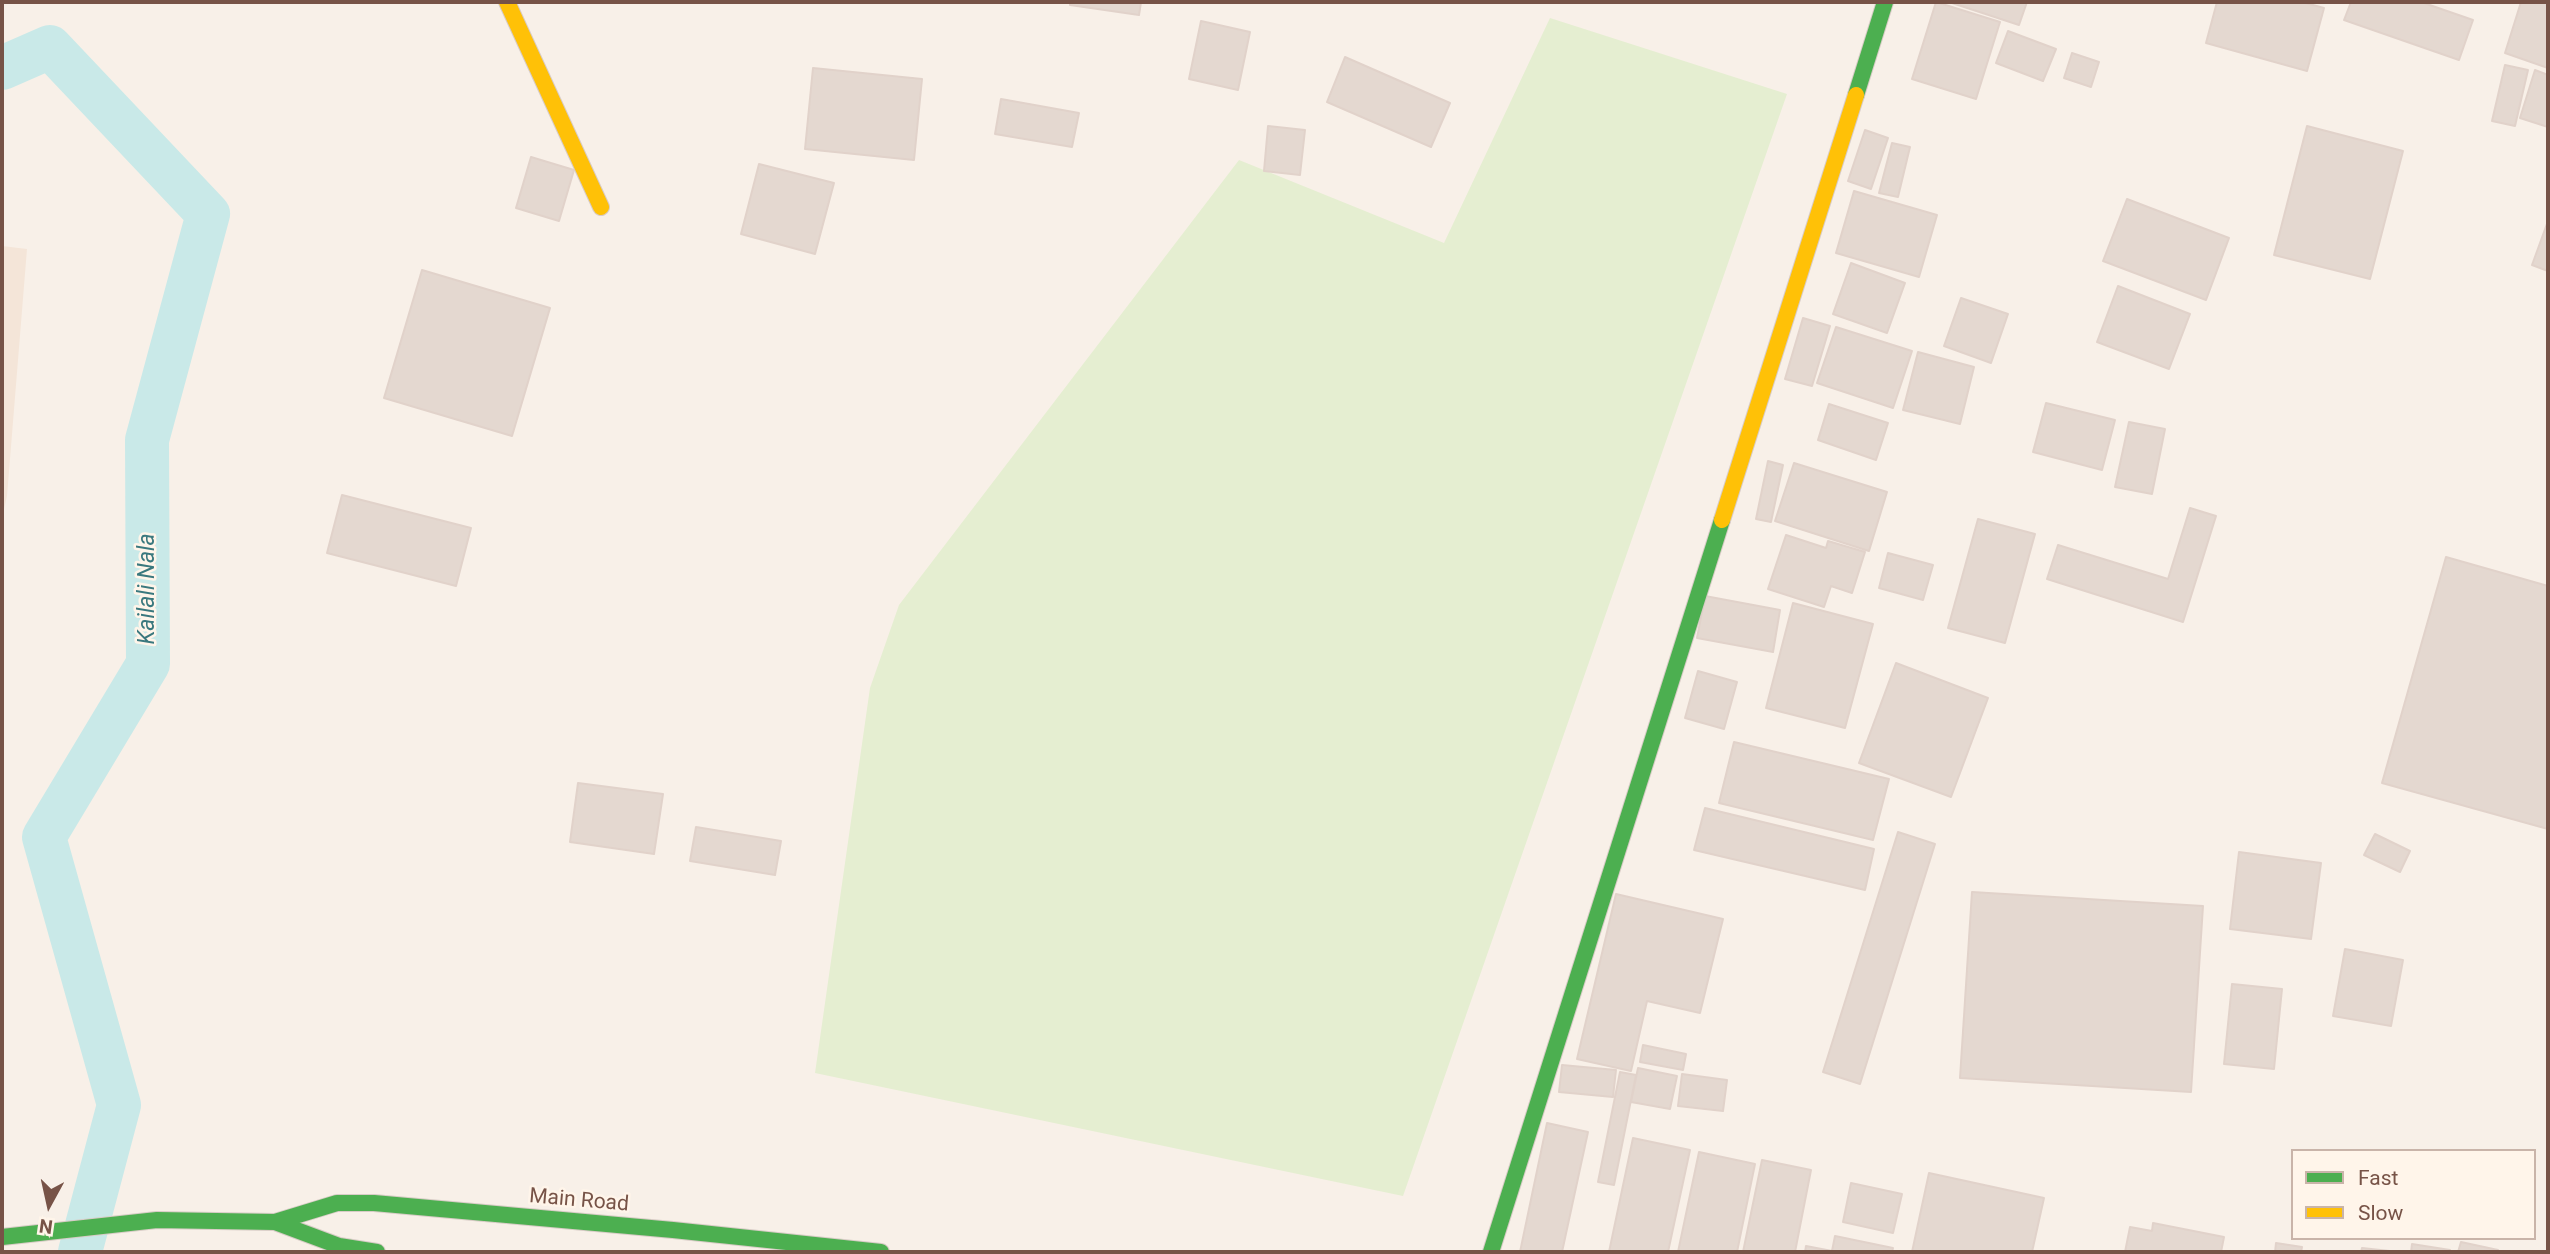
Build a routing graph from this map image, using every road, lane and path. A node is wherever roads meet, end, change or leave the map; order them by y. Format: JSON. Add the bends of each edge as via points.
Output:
{"nodes":[{"id":1,"x":507,"y":2,"type":"edge"},
{"id":2,"x":1885,"y":2,"type":"edge"},
{"id":3,"x":601,"y":207,"type":"dead end"},
{"id":4,"x":275,"y":1222,"type":"junction"},
{"id":5,"x":2,"y":1237,"type":"edge"},
{"id":6,"x":377,"y":1252,"type":"edge"},
{"id":7,"x":881,"y":1252,"type":"edge"},
{"id":8,"x":1492,"y":1252,"type":"edge"}],
"edges":[{"from":1,"to":3,"type":"street"},
{"from":2,"to":8,"type":"street"},
{"from":4,"to":5,"type":"street","name":"Main Road","via":[[158,1220]]},
{"from":4,"to":6,"type":"street","name":"Main Road","via":[[339,1246]]},
{"from":4,"to":7,"type":"street","name":"Main Road","via":[[337,1203],[374,1203]]}]}
